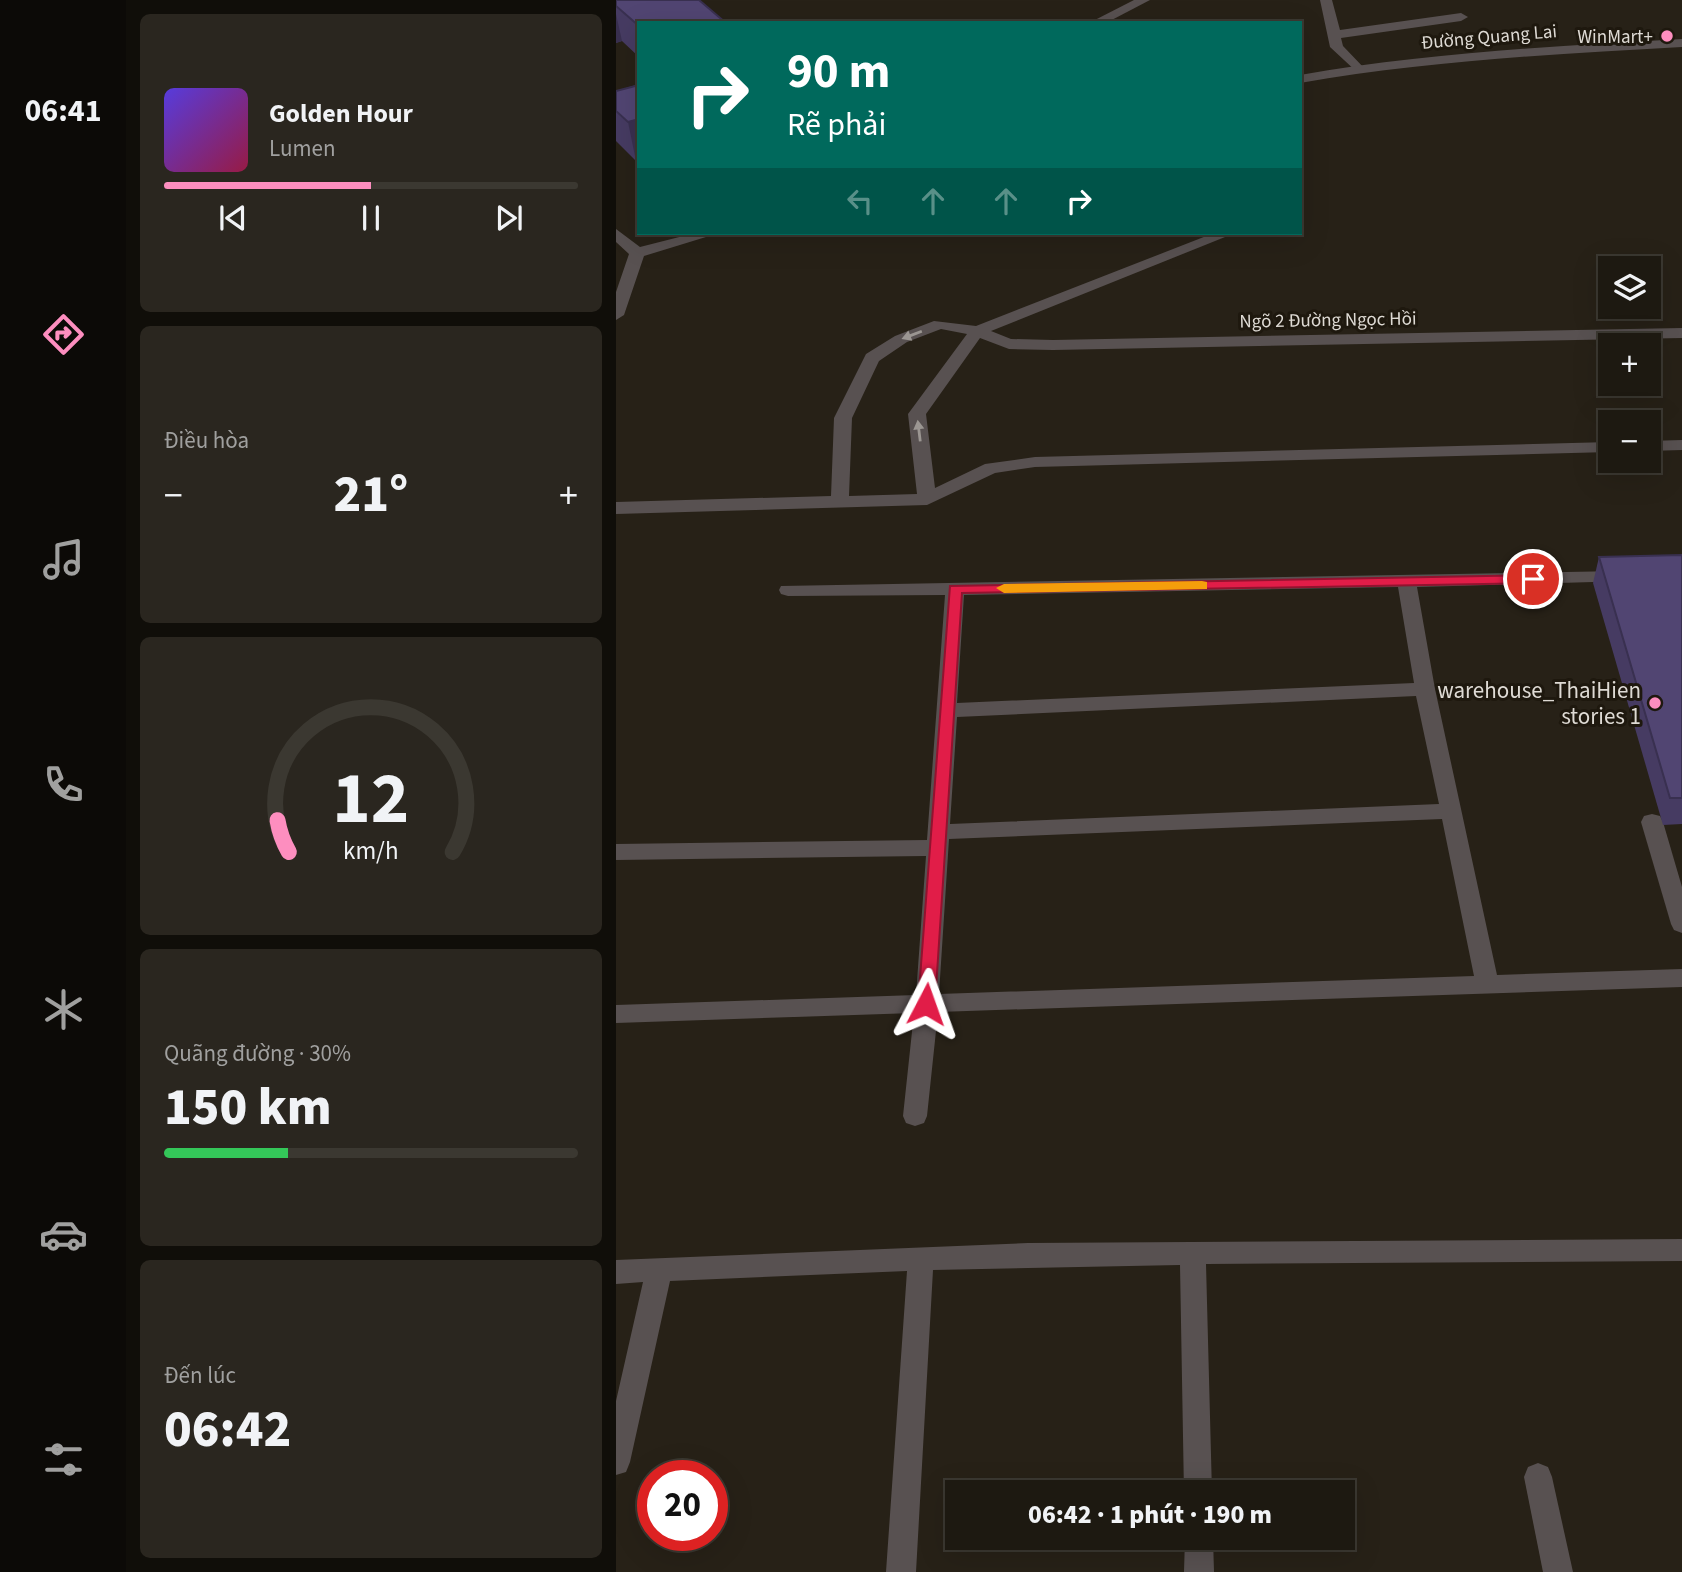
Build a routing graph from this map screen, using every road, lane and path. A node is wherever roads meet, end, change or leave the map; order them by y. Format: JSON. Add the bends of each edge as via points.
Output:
{"nodes":[{"id":1,"x":1144,"y":0,"type":"edge"},
{"id":2,"x":1326,"y":0,"type":"edge"},
{"id":3,"x":1461,"y":17,"type":"dead end"},
{"id":4,"x":1099,"y":21,"type":"edge"},
{"id":5,"x":1334,"y":35,"type":"junction"},
{"id":6,"x":1682,"y":43,"type":"edge"},
{"id":7,"x":1358,"y":69,"type":"junction"},
{"id":8,"x":1302,"y":79,"type":"edge"},
{"id":9,"x":616,"y":234,"type":"edge"},
{"id":10,"x":704,"y":235,"type":"edge"},
{"id":11,"x":1222,"y":235,"type":"edge"},
{"id":12,"x":637,"y":253,"type":"junction"},
{"id":13,"x":616,"y":315,"type":"edge"},
{"id":14,"x":977,"y":331,"type":"junction"},
{"id":15,"x":1682,"y":333,"type":"edge"},
{"id":16,"x":1682,"y":445,"type":"edge"},
{"id":17,"x":1661,"y":446,"type":"edge"},
{"id":18,"x":1598,"y":447,"type":"edge"},
{"id":19,"x":927,"y":499,"type":"junction"},
{"id":20,"x":840,"y":501,"type":"junction"},
{"id":21,"x":616,"y":508,"type":"edge"},
{"id":22,"x":1633,"y":577,"type":"edge"},
{"id":23,"x":1407,"y":583,"type":"junction"},
{"id":24,"x":955,"y":589,"type":"junction"},
{"id":25,"x":788,"y":590,"type":"dead end"},
{"id":26,"x":1426,"y":689,"type":"junction"},
{"id":27,"x":947,"y":710,"type":"junction"},
{"id":28,"x":1451,"y":811,"type":"junction"},
{"id":29,"x":1652,"y":822,"type":"dead end"},
{"id":30,"x":937,"y":840,"type":"junction"},
{"id":31,"x":616,"y":852,"type":"edge"},
{"id":32,"x":1682,"y":924,"type":"edge"},
{"id":33,"x":1682,"y":978,"type":"edge"},
{"id":34,"x":1487,"y":984,"type":"junction"},
{"id":35,"x":926,"y":1004,"type":"junction"},
{"id":36,"x":616,"y":1014,"type":"edge"},
{"id":37,"x":915,"y":1116,"type":"dead end"},
{"id":38,"x":1682,"y":1250,"type":"edge"},
{"id":39,"x":1193,"y":1252,"type":"junction"},
{"id":40,"x":921,"y":1258,"type":"junction"},
{"id":41,"x":659,"y":1270,"type":"junction"},
{"id":42,"x":616,"y":1272,"type":"edge"},
{"id":43,"x":616,"y":1462,"type":"edge"},
{"id":44,"x":1538,"y":1477,"type":"dead end"},
{"id":45,"x":1198,"y":1480,"type":"edge"},
{"id":46,"x":1199,"y":1550,"type":"edge"},
{"id":47,"x":901,"y":1572,"type":"edge"},
{"id":48,"x":1199,"y":1572,"type":"edge"},
{"id":49,"x":1558,"y":1572,"type":"edge"}],
"edges":[{"from":1,"to":4,"type":"street"},
{"from":2,"to":5,"type":"street"},
{"from":3,"to":5,"type":"street"},
{"from":5,"to":7,"type":"street","via":[[1337,47]]},
{"from":6,"to":7,"type":"street","name":"Đường Quang Lai"},
{"from":7,"to":8,"type":"street","name":"Đường Quang Lai"},
{"from":9,"to":12,"type":"street"},
{"from":10,"to":12,"type":"street"},
{"from":11,"to":14,"type":"street"},
{"from":12,"to":13,"type":"street"},
{"from":14,"to":15,"type":"street","name":"Ngõ 2 Đường Ngọc Hồi","via":[[1009,344],[1053,345]]},
{"from":19,"to":14,"type":"street","one_way":true,"via":[[917,414]]},
{"from":14,"to":20,"type":"street","name":"Ngõ 2 Đường Ngọc Hồi","one_way":true,"via":[[940,324],[901,339],[872,358],[843,418]]},
{"from":16,"to":17,"type":"street"},
{"from":18,"to":19,"type":"street","via":[[1035,462],[992,468]]},
{"from":19,"to":20,"type":"street"},
{"from":20,"to":21,"type":"street"},
{"from":22,"to":23,"type":"street"},
{"from":23,"to":24,"type":"street"},
{"from":23,"to":26,"type":"street"},
{"from":24,"to":25,"type":"street"},
{"from":24,"to":27,"type":"street"},
{"from":26,"to":27,"type":"street"},
{"from":26,"to":28,"type":"street"},
{"from":27,"to":30,"type":"street"},
{"from":28,"to":30,"type":"street"},
{"from":28,"to":34,"type":"street"},
{"from":29,"to":32,"type":"street"},
{"from":30,"to":31,"type":"street"},
{"from":30,"to":35,"type":"street"},
{"from":33,"to":34,"type":"street"},
{"from":34,"to":35,"type":"street"},
{"from":35,"to":36,"type":"street"},
{"from":35,"to":37,"type":"street"},
{"from":38,"to":39,"type":"street"},
{"from":39,"to":40,"type":"street"},
{"from":39,"to":45,"type":"street"},
{"from":40,"to":41,"type":"street"},
{"from":40,"to":47,"type":"street"},
{"from":41,"to":42,"type":"street"},
{"from":41,"to":43,"type":"street"},
{"from":44,"to":49,"type":"street"},
{"from":46,"to":48,"type":"street"}]}
